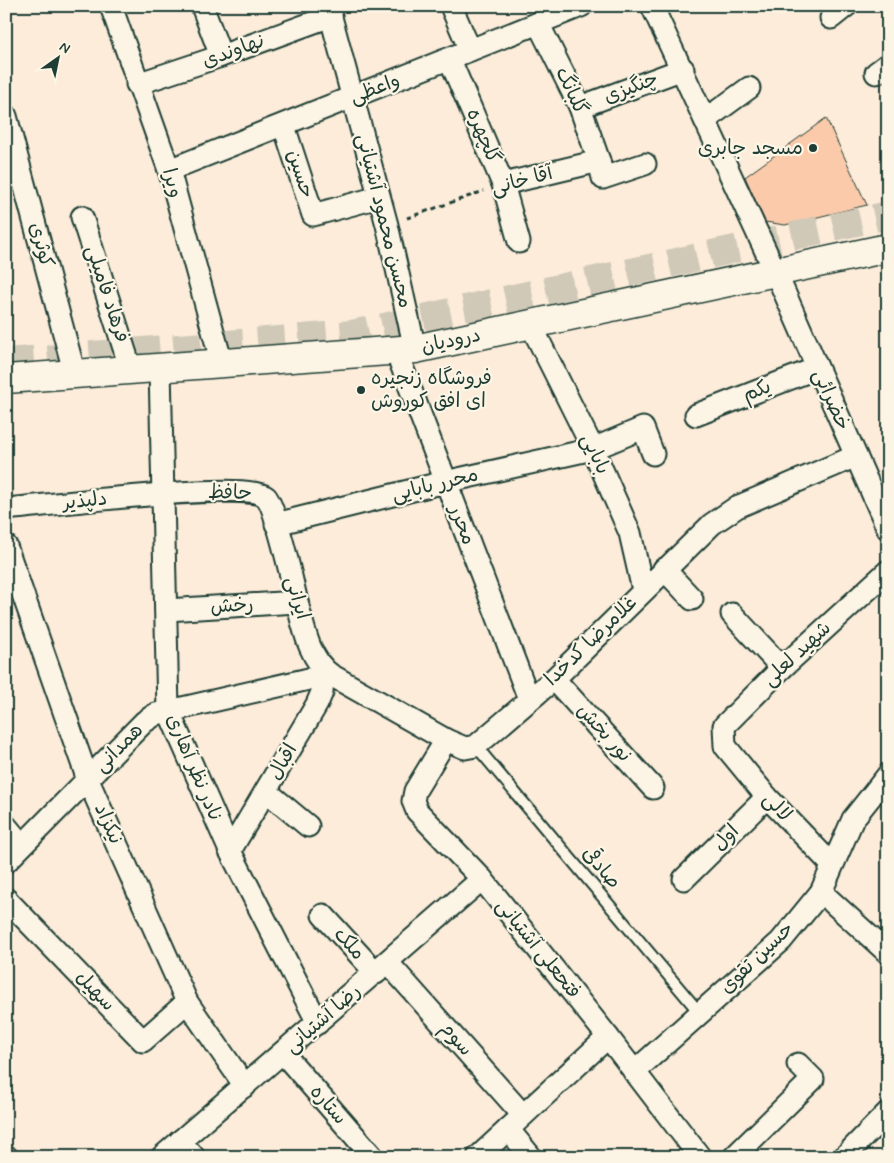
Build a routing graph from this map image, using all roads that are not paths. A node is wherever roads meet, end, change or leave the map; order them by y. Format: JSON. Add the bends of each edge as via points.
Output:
{"nodes":[{"id":1,"x":111,"y":6,"type":"edge"},
{"id":2,"x":202,"y":6,"type":"edge"},
{"id":3,"x":451,"y":6,"type":"edge"},
{"id":4,"x":652,"y":6,"type":"edge"},
{"id":5,"x":577,"y":7,"type":"edge"},
{"id":6,"x":330,"y":11,"type":"edge"},
{"id":7,"x":538,"y":23,"type":"junction"},
{"id":8,"x":470,"y":50,"type":"junction"},
{"id":9,"x":221,"y":56,"type":"junction"},
{"id":10,"x":450,"y":60,"type":"junction"},
{"id":11,"x":683,"y":69,"type":"junction"},
{"id":12,"x":137,"y":84,"type":"junction"},
{"id":13,"x":749,"y":88,"type":"dead end"},
{"id":14,"x":353,"y":97,"type":"junction"},
{"id":15,"x":580,"y":108,"type":"junction"},
{"id":16,"x":6,"y":116,"type":"edge"},
{"id":17,"x":705,"y":120,"type":"junction"},
{"id":18,"x":284,"y":126,"type":"junction"},
{"id":19,"x":599,"y":161,"type":"junction"},
{"id":20,"x":645,"y":164,"type":"dead end"},
{"id":21,"x":169,"y":170,"type":"junction"},
{"id":22,"x":503,"y":184,"type":"junction"},
{"id":23,"x":379,"y":197,"type":"junction"},
{"id":24,"x":82,"y":217,"type":"dead end"},
{"id":25,"x":519,"y":242,"type":"dead end"},
{"id":26,"x":888,"y":248,"type":"edge"},
{"id":27,"x":775,"y":271,"type":"junction"},
{"id":28,"x":532,"y":324,"type":"junction"},
{"id":29,"x":405,"y":350,"type":"junction"},
{"id":30,"x":222,"y":364,"type":"junction"},
{"id":31,"x":817,"y":368,"type":"junction"},
{"id":32,"x":160,"y":369,"type":"junction"},
{"id":33,"x":131,"y":370,"type":"junction"},
{"id":34,"x":75,"y":374,"type":"junction"},
{"id":35,"x":6,"y":379,"type":"edge"},
{"id":36,"x":696,"y":415,"type":"dead end"},
{"id":37,"x":593,"y":448,"type":"junction"},
{"id":38,"x":652,"y":454,"type":"dead end"},
{"id":39,"x":856,"y":456,"type":"junction"},
{"id":40,"x":445,"y":482,"type":"junction"},
{"id":41,"x":163,"y":494,"type":"junction"},
{"id":42,"x":6,"y":509,"type":"edge"},
{"id":43,"x":276,"y":524,"type":"junction"},
{"id":44,"x":888,"y":528,"type":"edge"},
{"id":45,"x":6,"y":546,"type":"edge"},
{"id":46,"x":664,"y":569,"type":"junction"},
{"id":47,"x":888,"y":571,"type":"edge"},
{"id":48,"x":644,"y":590,"type":"junction"},
{"id":49,"x":692,"y":599,"type":"dead end"},
{"id":50,"x":298,"y":602,"type":"junction"},
{"id":51,"x":166,"y":610,"type":"junction"},
{"id":52,"x":732,"y":614,"type":"dead end"},
{"id":53,"x":782,"y":668,"type":"junction"},
{"id":54,"x":322,"y":673,"type":"junction"},
{"id":55,"x":554,"y":679,"type":"junction"},
{"id":56,"x":528,"y":699,"type":"junction"},
{"id":57,"x":168,"y":710,"type":"junction"},
{"id":58,"x":446,"y":740,"type":"junction"},
{"id":59,"x":476,"y":746,"type":"junction"},
{"id":60,"x":725,"y":746,"type":"joint"},
{"id":61,"x":888,"y":775,"type":"edge"},
{"id":62,"x":88,"y":780,"type":"junction"},
{"id":63,"x":653,"y":788,"type":"dead end"},
{"id":64,"x":266,"y":792,"type":"junction"},
{"id":65,"x":767,"y":797,"type":"junction"},
{"id":66,"x":6,"y":826,"type":"edge"},
{"id":67,"x":308,"y":826,"type":"dead end"},
{"id":68,"x":22,"y":845,"type":"junction"},
{"id":69,"x":230,"y":851,"type":"junction"},
{"id":70,"x":6,"y":862,"type":"edge"},
{"id":71,"x":832,"y":865,"type":"junction"},
{"id":72,"x":684,"y":878,"type":"dead end"},
{"id":73,"x":482,"y":879,"type":"junction"},
{"id":74,"x":821,"y":892,"type":"junction"},
{"id":75,"x":6,"y":899,"type":"edge"},
{"id":76,"x":322,"y":915,"type":"dead end"},
{"id":77,"x":888,"y":952,"type":"edge"},
{"id":78,"x":382,"y":968,"type":"junction"},
{"id":79,"x":187,"y":1002,"type":"junction"},
{"id":80,"x":699,"y":1012,"type":"junction"},
{"id":81,"x":318,"y":1023,"type":"junction"},
{"id":82,"x":608,"y":1037,"type":"junction"},
{"id":83,"x":283,"y":1053,"type":"junction"},
{"id":84,"x":798,"y":1064,"type":"dead end"},
{"id":85,"x":634,"y":1072,"type":"junction"},
{"id":86,"x":245,"y":1086,"type":"junction"},
{"id":87,"x":888,"y":1112,"type":"edge"},
{"id":88,"x":515,"y":1122,"type":"junction"},
{"id":89,"x":187,"y":1149,"type":"edge"},
{"id":90,"x":695,"y":1155,"type":"edge"},
{"id":91,"x":162,"y":1157,"type":"edge"},
{"id":92,"x":373,"y":1157,"type":"edge"},
{"id":93,"x":478,"y":1157,"type":"edge"},
{"id":94,"x":531,"y":1157,"type":"edge"},
{"id":95,"x":734,"y":1157,"type":"edge"},
{"id":96,"x":844,"y":1157,"type":"edge"}],
"edges":[{"from":1,"to":12,"type":"street","name":"ویرا"},
{"from":2,"to":9,"type":"street"},
{"from":3,"to":8,"type":"street"},
{"from":4,"to":11,"type":"street","name":"خضرائی"},
{"from":5,"to":7,"type":"street","name":"واعظی"},
{"from":6,"to":9,"type":"street","name":"نهاوندی"},
{"from":6,"to":14,"type":"street","name":"محسن محمود آشتیانی"},
{"from":7,"to":8,"type":"street","name":"واعظی"},
{"from":7,"to":15,"type":"street","name":"گلبانگ"},
{"from":8,"to":10,"type":"street","name":"واعظی"},
{"from":9,"to":12,"type":"street","name":"نهاوندی"},
{"from":10,"to":14,"type":"street","name":"واعظی"},
{"from":10,"to":22,"type":"street","name":"گلچهره"},
{"from":11,"to":15,"type":"street","name":"چنگیزی"},
{"from":11,"to":17,"type":"street","name":"خضرائی"},
{"from":12,"to":21,"type":"street","name":"ویرا"},
{"from":13,"to":17,"type":"street"},
{"from":14,"to":18,"type":"street","name":"واعظی"},
{"from":14,"to":23,"type":"street","name":"محسن محمود آشتیانی"},
{"from":15,"to":19,"type":"street","name":"گلبانگ"},
{"from":16,"to":34,"type":"street","name":"کوثری"},
{"from":17,"to":27,"type":"street","name":"خضرائی"},
{"from":18,"to":21,"type":"street","name":"واعظی"},
{"from":18,"to":23,"type":"street","name":"حسین","via":[[313,215]]},
{"from":19,"to":20,"type":"street","via":[[603,178]]},
{"from":19,"to":22,"type":"street","name":"آقا خانی"},
{"from":21,"to":30,"type":"street","name":"ویرا"},
{"from":22,"to":25,"type":"street","name":"گلچهره"},
{"from":23,"to":29,"type":"street","name":"محسن محمود آشتیانی","via":[[387,225]]},
{"from":24,"to":33,"type":"street","name":"فرهاد فامیلی"},
{"from":26,"to":27,"type":"main road","name":"درودیان"},
{"from":27,"to":28,"type":"main road","name":"درودیان"},
{"from":27,"to":31,"type":"street","name":"خضرائی"},
{"from":28,"to":29,"type":"main road","name":"درودیان"},
{"from":28,"to":37,"type":"street","name":"بابایی"},
{"from":29,"to":30,"type":"main road","name":"درودیان"},
{"from":29,"to":40,"type":"street","name":"محرر"},
{"from":30,"to":32,"type":"main road","name":"درودیان"},
{"from":31,"to":36,"type":"street","name":"یکم"},
{"from":31,"to":39,"type":"street","name":"خضرائی"},
{"from":32,"to":33,"type":"main road","name":"درودیان"},
{"from":32,"to":41,"type":"street","name":"نادر نظر آهاری"},
{"from":33,"to":34,"type":"main road","name":"درودیان"},
{"from":34,"to":35,"type":"main road","name":"درودیان"},
{"from":37,"to":38,"type":"street","name":"محرر بابایی","via":[[642,428]]},
{"from":37,"to":40,"type":"street","name":"محرر بابایی"},
{"from":37,"to":48,"type":"street","name":"بابایی","via":[[630,533]]},
{"from":39,"to":44,"type":"street","name":"خضرائی"},
{"from":39,"to":46,"type":"street","name":"غلامرضا کدخدا","via":[[737,507],[712,524]]},
{"from":40,"to":43,"type":"street","name":"محرر بابایی"},
{"from":40,"to":56,"type":"street","name":"محرر"},
{"from":41,"to":42,"type":"street","name":"دلپذیر"},
{"from":41,"to":43,"type":"street","name":"حافظ","via":[[257,492],[269,501]]},
{"from":41,"to":51,"type":"street","name":"نادر نظر آهاری"},
{"from":43,"to":50,"type":"street","name":"ایرانی"},
{"from":45,"to":62,"type":"street","name":"نیکزاد"},
{"from":46,"to":48,"type":"street","name":"غلامرضا کدخدا"},
{"from":46,"to":49,"type":"street"},
{"from":47,"to":53,"type":"street","name":"شهید لعلی"},
{"from":48,"to":55,"type":"street","name":"غلامرضا کدخدا"},
{"from":50,"to":51,"type":"street","name":"رخش"},
{"from":50,"to":54,"type":"street","name":"ایرانی"},
{"from":51,"to":57,"type":"street","name":"نادر نظر آهاری"},
{"from":52,"to":53,"type":"street"},
{"from":53,"to":60,"type":"street","name":"شهید لعلی","via":[[724,726]]},
{"from":54,"to":57,"type":"street","name":"همدانی"},
{"from":54,"to":58,"type":"street"},
{"from":54,"to":64,"type":"street","name":"اقبال","via":[[322,692],[317,704]]},
{"from":55,"to":56,"type":"street","name":"غلامرضا کدخدا"},
{"from":55,"to":63,"type":"street","name":"نور بخش"},
{"from":56,"to":59,"type":"street","name":"غلامرضا کدخدا"},
{"from":57,"to":62,"type":"street","name":"همدانی","via":[[144,722]]},
{"from":57,"to":69,"type":"street","name":"نادر نظر آهاری"},
{"from":58,"to":59,"type":"street","via":[[465,748]]},
{"from":58,"to":73,"type":"street","name":"فتحعلی آشتیانی","via":[[415,791],[413,801],[417,811]]},
{"from":59,"to":80,"type":"lane","name":"صادقی"},
{"from":60,"to":65,"type":"street","name":"لالی"},
{"from":61,"to":71,"type":"street","name":"حسین تقوی","via":[[853,819]]},
{"from":62,"to":68,"type":"street","name":"همدانی"},
{"from":62,"to":79,"type":"street","name":"نیکزاد"},
{"from":64,"to":67,"type":"street"},
{"from":64,"to":69,"type":"street","name":"اقبال"},
{"from":65,"to":71,"type":"street","name":"لالی"},
{"from":65,"to":72,"type":"street","name":"اول"},
{"from":66,"to":68,"type":"street"},
{"from":68,"to":70,"type":"street","name":"همدانی"},
{"from":69,"to":81,"type":"street","name":"نادر نظر آهاری"},
{"from":71,"to":74,"type":"street","name":"حسین تقوی"},
{"from":73,"to":78,"type":"street","name":"رضا آشتیانی"},
{"from":73,"to":82,"type":"street","name":"فتحعلی آشتیانی"},
{"from":74,"to":77,"type":"street"},
{"from":74,"to":80,"type":"street","name":"حسین تقوی","via":[[780,941]]},
{"from":75,"to":79,"type":"street","name":"سهیل","via":[[143,1041]]},
{"from":76,"to":78,"type":"street","name":"ملک"},
{"from":78,"to":81,"type":"street","name":"رضا آشتیانی"},
{"from":78,"to":88,"type":"street","name":"سوم"},
{"from":79,"to":86,"type":"street","name":"نیکزاد"},
{"from":80,"to":85,"type":"street","name":"حسین تقوی"},
{"from":81,"to":83,"type":"street","name":"رضا آشتیانی"},
{"from":82,"to":85,"type":"street","name":"فتحعلی آشتیانی"},
{"from":82,"to":88,"type":"street"},
{"from":83,"to":86,"type":"street","name":"رضا آشتیانی"},
{"from":83,"to":92,"type":"street","name":"ستاره"},
{"from":84,"to":95,"type":"street","via":[[813,1079]]},
{"from":85,"to":90,"type":"street","name":"فتحعلی آشتیانی"},
{"from":86,"to":89,"type":"street","name":"رضا آشتیانی"},
{"from":87,"to":96,"type":"street"},
{"from":88,"to":93,"type":"street"},
{"from":88,"to":94,"type":"street","name":"سوم"},
{"from":89,"to":91,"type":"street","name":"رضا آشتیانی"}]}
